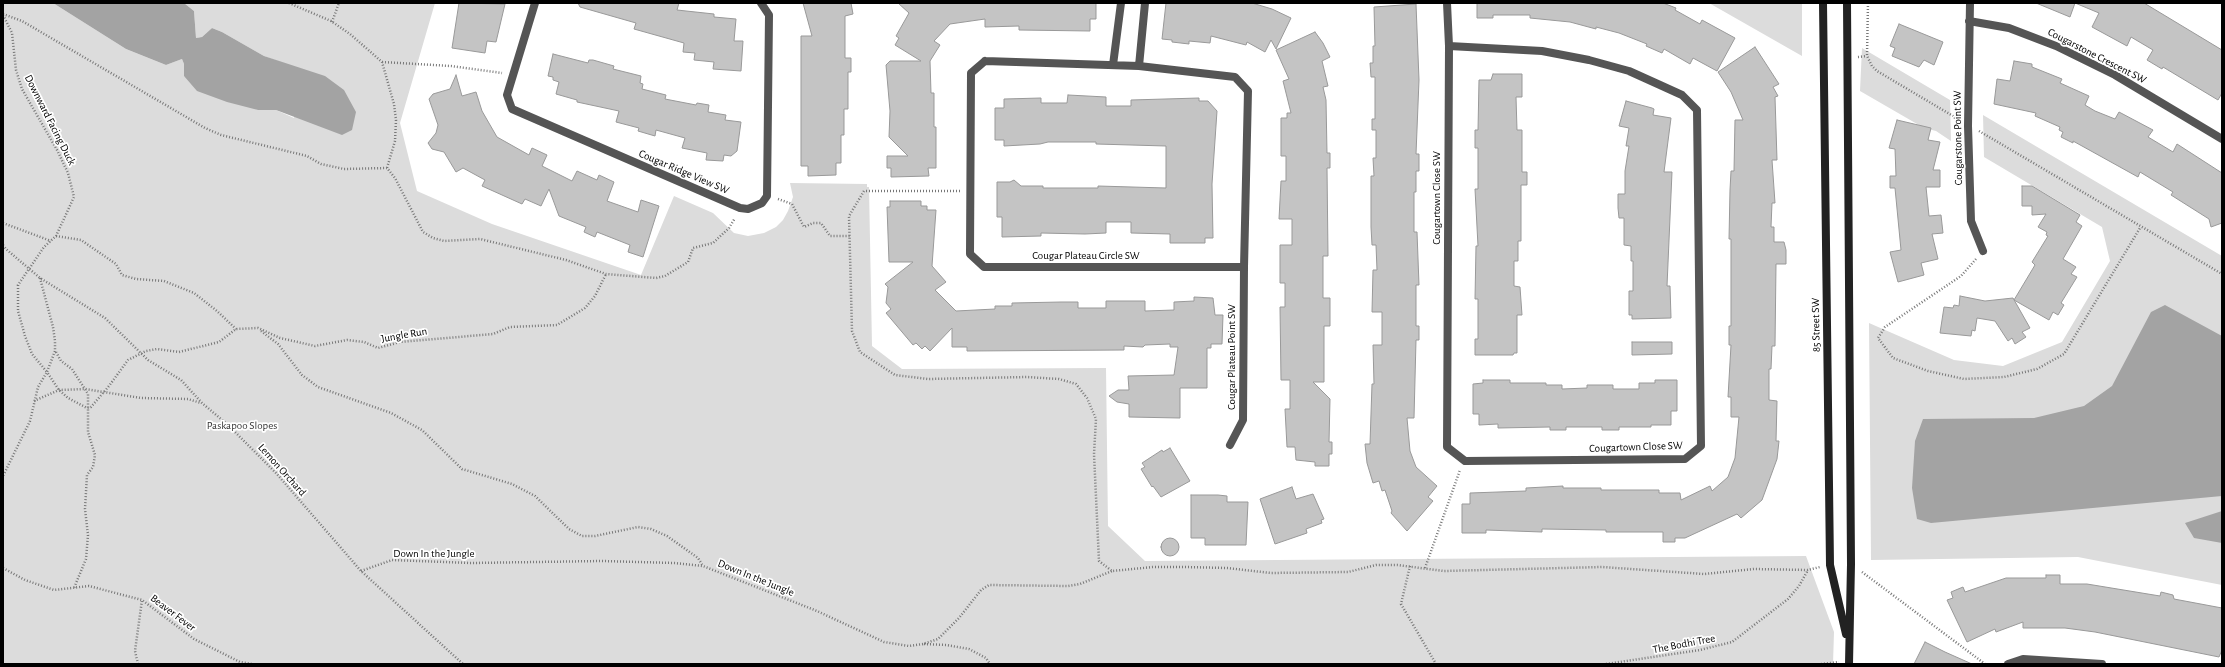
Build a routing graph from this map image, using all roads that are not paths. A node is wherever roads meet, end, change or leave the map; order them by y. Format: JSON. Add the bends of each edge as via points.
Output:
{"nodes":[{"id":1,"x":535,"y":3,"type":"edge"},
{"id":2,"x":761,"y":3,"type":"edge"},
{"id":3,"x":1121,"y":3,"type":"edge"},
{"id":4,"x":1146,"y":3,"type":"edge"},
{"id":5,"x":1447,"y":3,"type":"edge"},
{"id":6,"x":1823,"y":3,"type":"edge"},
{"id":7,"x":1847,"y":3,"type":"edge"},
{"id":8,"x":1970,"y":3,"type":"edge"},
{"id":9,"x":1970,"y":21,"type":"junction"},
{"id":10,"x":1448,"y":46,"type":"junction"},
{"id":11,"x":1113,"y":65,"type":"junction"},
{"id":12,"x":1139,"y":66,"type":"junction"},
{"id":13,"x":2222,"y":139,"type":"edge"},
{"id":14,"x":1983,"y":251,"type":"road end"},
{"id":15,"x":1244,"y":267,"type":"junction"},
{"id":16,"x":1230,"y":445,"type":"dead end"},
{"id":17,"x":1849,"y":645,"type":"junction"},
{"id":18,"x":1849,"y":663,"type":"edge"},
{"id":19,"x":2008,"y":664,"type":"edge"},
{"id":20,"x":2102,"y":664,"type":"edge"}],
"edges":[{"from":1,"to":2,"type":"street","name":"Cougar Ridge View SW","via":[[507,95],[512,109],[740,208],[755,207],[767,196],[769,15]]},
{"from":3,"to":11,"type":"street"},
{"from":4,"to":12,"type":"street"},
{"from":5,"to":10,"type":"street","name":"Cougartown Close SW"},
{"from":6,"to":17,"type":"street","name":"85 Street SW","via":[[1830,565]]},
{"from":7,"to":17,"type":"street","name":"85 Street SW","via":[[1851,564]]},
{"from":8,"to":9,"type":"street"},
{"from":9,"to":13,"type":"street","name":"Cougarstone Crescent SW","via":[[2009,28],[2056,46],[2115,75]]},
{"from":9,"to":14,"type":"street","name":"Cougarstone Point SW","via":[[1968,126],[1971,222]]},
{"from":10,"to":10,"type":"street","name":"Cougartown Close SW","via":[[1542,51],[1589,60],[1629,71],[1682,95],[1697,110],[1701,446],[1685,459],[1465,461],[1447,448]]},
{"from":11,"to":12,"type":"street","name":"Cougar Plateau Circle SW"},
{"from":11,"to":15,"type":"street","name":"Cougar Plateau Circle SW","via":[[985,61],[971,73],[970,254],[984,267]]},
{"from":12,"to":15,"type":"street","name":"Cougar Plateau Circle SW","via":[[1235,77],[1248,92]]},
{"from":15,"to":16,"type":"street","name":"Cougar Plateau Point SW","via":[[1243,420]]},
{"from":17,"to":18,"type":"street","name":"85 Street SW"},
{"from":19,"to":20,"type":"street","via":[[2023,659]]}]}
